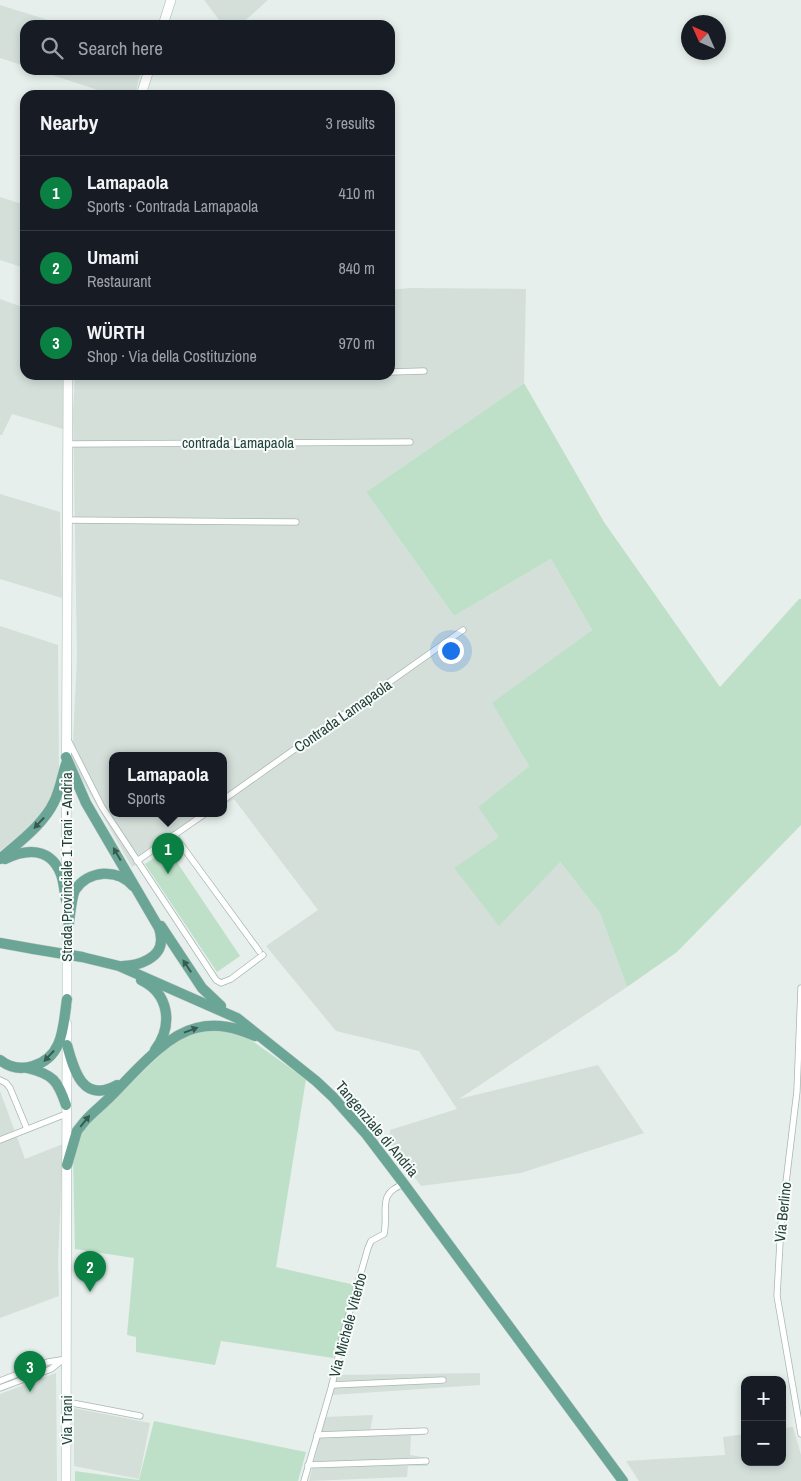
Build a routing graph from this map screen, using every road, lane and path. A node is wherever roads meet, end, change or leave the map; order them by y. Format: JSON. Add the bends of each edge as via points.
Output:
{"nodes":[{"id":1,"x":171,"y":0,"type":"edge"},
{"id":2,"x":165,"y":20,"type":"edge"},
{"id":3,"x":147,"y":75,"type":"edge"},
{"id":4,"x":143,"y":90,"type":"edge"},
{"id":5,"x":424,"y":371,"type":"dead end"},
{"id":6,"x":395,"y":372,"type":"edge"},
{"id":7,"x":68,"y":380,"type":"edge"},
{"id":8,"x":410,"y":442,"type":"dead end"},
{"id":9,"x":67,"y":444,"type":"junction"},
{"id":10,"x":66,"y":520,"type":"junction"},
{"id":11,"x":296,"y":522,"type":"dead end"},
{"id":12,"x":462,"y":630,"type":"dead end"},
{"id":13,"x":66,"y":736,"type":"junction"},
{"id":14,"x":66,"y":760,"type":"junction"},
{"id":15,"x":227,"y":797,"type":"edge"},
{"id":16,"x":200,"y":817,"type":"edge"},
{"id":17,"x":174,"y":835,"type":"junction"},
{"id":18,"x":0,"y":860,"type":"edge"},
{"id":19,"x":137,"y":861,"type":"junction"},
{"id":20,"x":141,"y":896,"type":"junction"},
{"id":21,"x":66,"y":900,"type":"junction"},
{"id":22,"x":148,"y":908,"type":"junction"},
{"id":23,"x":67,"y":936,"type":"junction"},
{"id":24,"x":1,"y":944,"type":"edge"},
{"id":25,"x":100,"y":960,"type":"junction"},
{"id":26,"x":119,"y":966,"type":"junction"},
{"id":27,"x":801,"y":988,"type":"edge"},
{"id":28,"x":67,"y":998,"type":"junction"},
{"id":29,"x":231,"y":1015,"type":"junction"},
{"id":30,"x":67,"y":1045,"type":"junction"},
{"id":31,"x":277,"y":1049,"type":"junction"},
{"id":32,"x":150,"y":1057,"type":"junction"},
{"id":33,"x":0,"y":1060,"type":"edge"},
{"id":34,"x":26,"y":1068,"type":"junction"},
{"id":35,"x":0,"y":1080,"type":"edge"},
{"id":36,"x":125,"y":1081,"type":"junction"},
{"id":37,"x":66,"y":1110,"type":"junction"},
{"id":38,"x":27,"y":1130,"type":"junction"},
{"id":39,"x":0,"y":1140,"type":"edge"},
{"id":40,"x":67,"y":1165,"type":"junction"},
{"id":41,"x":404,"y":1184,"type":"junction"},
{"id":42,"x":64,"y":1360,"type":"junction"},
{"id":43,"x":443,"y":1380,"type":"dead end"},
{"id":44,"x":0,"y":1381,"type":"edge"},
{"id":45,"x":332,"y":1386,"type":"junction"},
{"id":46,"x":0,"y":1388,"type":"edge"},
{"id":47,"x":67,"y":1402,"type":"junction"},
{"id":48,"x":140,"y":1416,"type":"dead end"},
{"id":49,"x":425,"y":1431,"type":"dead end"},
{"id":50,"x":801,"y":1434,"type":"edge"},
{"id":51,"x":317,"y":1435,"type":"junction"},
{"id":52,"x":426,"y":1462,"type":"dead end"},
{"id":53,"x":308,"y":1465,"type":"junction"},
{"id":54,"x":66,"y":1481,"type":"edge"},
{"id":55,"x":304,"y":1481,"type":"edge"},
{"id":56,"x":624,"y":1481,"type":"edge"}],
"edges":[{"from":1,"to":2,"type":"main road"},
{"from":3,"to":4,"type":"main road"},
{"from":5,"to":6,"type":"street"},
{"from":7,"to":9,"type":"main road","name":"Strada Provinciale 1 Trani - Andria"},
{"from":8,"to":9,"type":"street","name":"contrada Lamapaola"},
{"from":9,"to":10,"type":"main road","name":"Strada Provinciale 1 Trani - Andria"},
{"from":10,"to":11,"type":"street"},
{"from":10,"to":13,"type":"main road","name":"Strada Provinciale 1 Trani - Andria"},
{"from":12,"to":15,"type":"street","name":"Contrada Lamapaola"},
{"from":13,"to":14,"type":"main road","name":"Strada Provinciale 1 Trani - Andria"},
{"from":13,"to":19,"type":"street","via":[[102,807]]},
{"from":14,"to":18,"type":"main road","one_way":true,"via":[[55,799],[47,814]]},
{"from":20,"to":14,"type":"main road","one_way":true,"via":[[86,803]]},
{"from":14,"to":21,"type":"main road","name":"Strada Provinciale 1 Trani - Andria"},
{"from":16,"to":17,"type":"street"},
{"from":17,"to":19,"type":"street"},
{"from":17,"to":19,"type":"street","via":[[261,953],[231,979],[216,980]]},
{"from":18,"to":21,"type":"main road","via":[[24,851],[40,852],[49,857],[60,871]]},
{"from":20,"to":22,"type":"main road"},
{"from":20,"to":23,"type":"main road","via":[[118,875],[105,873],[93,876],[75,890]]},
{"from":21,"to":23,"type":"main road","name":"Strada Provinciale 1 Trani - Andria"},
{"from":22,"to":26,"type":"main road","via":[[159,928],[162,940],[159,950],[139,963]]},
{"from":29,"to":22,"type":"main road","one_way":true,"via":[[202,988]]},
{"from":23,"to":28,"type":"main road","name":"Strada Provinciale 1 Trani - Andria"},
{"from":24,"to":25,"type":"main road","name":"Tangenziale di Andria","bridge":true},
{"from":25,"to":26,"type":"main road","name":"Tangenziale di Andria"},
{"from":25,"to":32,"type":"main road","via":[[148,984],[162,999],[167,1015],[166,1027],[161,1042]]},
{"from":26,"to":29,"type":"main road","name":"Tangenziale di Andria"},
{"from":27,"to":50,"type":"street","name":"Via Berlino","via":[[797,1091],[776,1296]]},
{"from":28,"to":30,"type":"main road","name":"Strada Provinciale 1 Trani - Andria"},
{"from":28,"to":34,"type":"main road","one_way":true,"via":[[61,1037],[56,1048],[42,1064]]},
{"from":29,"to":31,"type":"main road","name":"Tangenziale di Andria"},
{"from":30,"to":36,"type":"main road","via":[[76,1075],[86,1086],[108,1090]]},
{"from":30,"to":37,"type":"main road","name":"Strada Provinciale 1 Trani - Andria"},
{"from":32,"to":31,"type":"main road","one_way":true,"via":[[179,1035],[209,1026],[227,1026],[243,1031]]},
{"from":31,"to":41,"type":"main road","name":"Tangenziale di Andria","via":[[333,1097]]},
{"from":32,"to":36,"type":"main road"},
{"from":33,"to":34,"type":"main road","via":[[17,1069]]},
{"from":34,"to":37,"type":"main road","via":[[54,1080],[61,1089]]},
{"from":35,"to":38,"type":"street","via":[[10,1088]]},
{"from":40,"to":36,"type":"main road","one_way":true,"via":[[81,1126]]},
{"from":37,"to":38,"type":"street"},
{"from":37,"to":40,"type":"main road","name":"Strada Provinciale 1 Trani - Andria"},
{"from":38,"to":39,"type":"street"},
{"from":40,"to":42,"type":"main road","name":"Strada Provinciale 1 Trani - Andria"},
{"from":41,"to":45,"type":"street","name":"Via Michele Viterbo","via":[[393,1188],[387,1195],[384,1234],[371,1241],[368,1248]]},
{"from":41,"to":56,"type":"main road","name":"Tangenziale di Andria"},
{"from":42,"to":44,"type":"street","via":[[48,1362]]},
{"from":42,"to":46,"type":"street","via":[[51,1369]]},
{"from":42,"to":47,"type":"main road","name":"Via Trani"},
{"from":43,"to":45,"type":"street"},
{"from":45,"to":51,"type":"street","name":"Via Michele Viterbo"},
{"from":47,"to":48,"type":"street"},
{"from":47,"to":54,"type":"main road","name":"Via Trani"},
{"from":49,"to":51,"type":"street"},
{"from":51,"to":53,"type":"street","name":"Via Michele Viterbo"},
{"from":52,"to":53,"type":"street"},
{"from":53,"to":55,"type":"street","name":"Via Michele Viterbo"}]}
